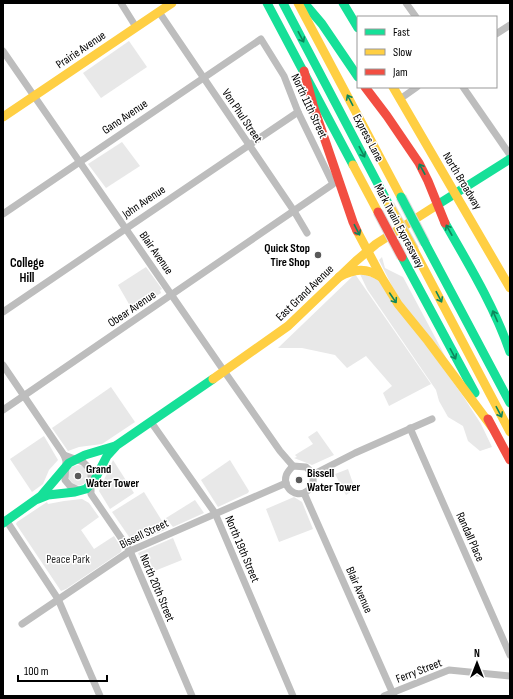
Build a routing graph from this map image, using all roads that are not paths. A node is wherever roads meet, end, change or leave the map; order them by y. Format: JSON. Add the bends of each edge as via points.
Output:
{"nodes":[{"id":1,"x":121,"y":3,"type":"edge"},
{"id":2,"x":172,"y":3,"type":"edge"},
{"id":3,"x":267,"y":3,"type":"edge"},
{"id":4,"x":282,"y":3,"type":"edge"},
{"id":5,"x":298,"y":3,"type":"edge"},
{"id":6,"x":305,"y":3,"type":"edge"},
{"id":7,"x":406,"y":3,"type":"edge"},
{"id":8,"x":345,"y":4,"type":"edge"},
{"id":9,"x":159,"y":12,"type":"junction"},
{"id":10,"x":415,"y":16,"type":"edge"},
{"id":11,"x":510,"y":25,"type":"edge"},
{"id":12,"x":357,"y":26,"type":"edge"},
{"id":13,"x":136,"y":27,"type":"junction"},
{"id":14,"x":497,"y":33,"type":"edge"},
{"id":15,"x":261,"y":39,"type":"joint"},
{"id":16,"x":3,"y":51,"type":"edge"},
{"id":17,"x":304,"y":71,"type":"junction"},
{"id":18,"x":357,"y":76,"type":"edge"},
{"id":19,"x":203,"y":78,"type":"junction"},
{"id":20,"x":366,"y":88,"type":"edge"},
{"id":21,"x":393,"y":88,"type":"edge"},
{"id":22,"x":416,"y":88,"type":"edge"},
{"id":23,"x":464,"y":88,"type":"edge"},
{"id":24,"x":34,"y":95,"type":"junction"},
{"id":25,"x":400,"y":99,"type":"junction"},
{"id":26,"x":298,"y":112,"type":"junction"},
{"id":27,"x":3,"y":117,"type":"edge"},
{"id":28,"x":248,"y":145,"type":"junction"},
{"id":29,"x":510,"y":155,"type":"edge"},
{"id":30,"x":510,"y":159,"type":"edge"},
{"id":31,"x":80,"y":162,"type":"junction"},
{"id":32,"x":333,"y":184,"type":"joint"},
{"id":33,"x":456,"y":193,"type":"junction"},
{"id":34,"x":437,"y":205,"type":"junction"},
{"id":35,"x":294,"y":212,"type":"junction"},
{"id":36,"x":3,"y":214,"type":"edge"},
{"id":37,"x":125,"y":228,"type":"junction"},
{"id":38,"x":307,"y":233,"type":"dead end"},
{"id":39,"x":368,"y":251,"type":"junction"},
{"id":40,"x":339,"y":277,"type":"junction"},
{"id":41,"x":382,"y":278,"type":"junction"},
{"id":42,"x":509,"y":283,"type":"edge"},
{"id":43,"x":172,"y":296,"type":"junction"},
{"id":44,"x":3,"y":312,"type":"edge"},
{"id":45,"x":510,"y":352,"type":"edge"},
{"id":46,"x":3,"y":365,"type":"edge"},
{"id":47,"x":224,"y":372,"type":"junction"},
{"id":48,"x":24,"y":396,"type":"junction"},
{"id":49,"x":510,"y":403,"type":"edge"},
{"id":50,"x":3,"y":410,"type":"edge"},
{"id":51,"x":432,"y":419,"type":"dead end"},
{"id":52,"x":151,"y":422,"type":"junction"},
{"id":53,"x":492,"y":427,"type":"junction"},
{"id":54,"x":410,"y":428,"type":"junction"},
{"id":55,"x":510,"y":432,"type":"edge"},
{"id":56,"x":117,"y":445,"type":"junction"},
{"id":57,"x":64,"y":455,"type":"junction"},
{"id":58,"x":75,"y":459,"type":"junction"},
{"id":59,"x":510,"y":460,"type":"edge"},
{"id":60,"x":65,"y":466,"type":"junction"},
{"id":61,"x":293,"y":466,"type":"junction"},
{"id":62,"x":312,"y":475,"type":"junction"},
{"id":63,"x":286,"y":483,"type":"junction"},
{"id":64,"x":91,"y":490,"type":"junction"},
{"id":65,"x":81,"y":491,"type":"junction"},
{"id":66,"x":304,"y":493,"type":"junction"},
{"id":67,"x":38,"y":499,"type":"junction"},
{"id":68,"x":215,"y":514,"type":"junction"},
{"id":69,"x":5,"y":521,"type":"edge"},
{"id":70,"x":130,"y":551,"type":"junction"},
{"id":71,"x":58,"y":599,"type":"junction"},
{"id":72,"x":22,"y":624,"type":"dead end"},
{"id":73,"x":510,"y":655,"type":"edge"},
{"id":74,"x":510,"y":676,"type":"edge"},
{"id":75,"x":393,"y":694,"type":"edge"},
{"id":76,"x":100,"y":696,"type":"edge"},
{"id":77,"x":192,"y":696,"type":"edge"},
{"id":78,"x":293,"y":696,"type":"edge"},
{"id":79,"x":384,"y":696,"type":"edge"}],
"edges":[{"from":1,"to":13,"type":"street"},
{"from":2,"to":9,"type":"main road","name":"Prairie Avenue"},
{"from":3,"to":17,"type":"main road","name":"Mark Twain Expressway"},
{"from":4,"to":55,"type":"main road","name":"Express Lane","one_way":true,"bridge":true},
{"from":49,"to":5,"type":"main road","name":"Mark Twain Expressway","one_way":true,"bridge":true},
{"from":6,"to":18,"type":"main road"},
{"from":7,"to":10,"type":"street"},
{"from":8,"to":12,"type":"main road"},
{"from":9,"to":13,"type":"main road","name":"Prairie Avenue"},
{"from":9,"to":19,"type":"street","name":"Von Phul Street"},
{"from":11,"to":14,"type":"street"},
{"from":13,"to":24,"type":"main road","name":"Prairie Avenue"},
{"from":15,"to":19,"type":"street","name":"Gano Avenue"},
{"from":15,"to":26,"type":"street","name":"North 11th Street","via":[[284,76]]},
{"from":16,"to":24,"type":"street","name":"Blair Avenue"},
{"from":17,"to":39,"type":"main road","one_way":true,"via":[[312,105],[348,208]]},
{"from":17,"to":53,"type":"main road","name":"Mark Twain Expressway","one_way":true,"bridge":true},
{"from":19,"to":28,"type":"street","name":"Von Phul Street"},
{"from":19,"to":31,"type":"street","name":"Gano Avenue"},
{"from":34,"to":20,"type":"main road","one_way":true,"via":[[418,163]]},
{"from":21,"to":25,"type":"main road","name":"North Broadway"},
{"from":22,"to":25,"type":"street"},
{"from":23,"to":29,"type":"street"},
{"from":24,"to":27,"type":"main road","name":"Prairie Avenue"},
{"from":24,"to":31,"type":"street","name":"Blair Avenue"},
{"from":25,"to":33,"type":"main road","name":"North Broadway"},
{"from":26,"to":28,"type":"street","name":"John Avenue"},
{"from":26,"to":32,"type":"street","name":"North 11th Street"},
{"from":28,"to":35,"type":"street","name":"Von Phul Street"},
{"from":28,"to":37,"type":"street","name":"John Avenue"},
{"from":30,"to":33,"type":"main road","name":"East Grand Avenue"},
{"from":31,"to":36,"type":"street","name":"Gano Avenue"},
{"from":31,"to":37,"type":"street","name":"Blair Avenue"},
{"from":32,"to":35,"type":"street","name":"Obear Avenue"},
{"from":33,"to":34,"type":"main road","name":"East Grand Avenue"},
{"from":33,"to":42,"type":"main road","name":"North Broadway"},
{"from":34,"to":39,"type":"main road","name":"East Grand Avenue"},
{"from":45,"to":34,"type":"main road","one_way":true,"via":[[488,299]]},
{"from":35,"to":38,"type":"street","name":"Von Phul Street"},
{"from":35,"to":43,"type":"street","name":"Obear Avenue"},
{"from":37,"to":43,"type":"street","name":"Blair Avenue"},
{"from":37,"to":44,"type":"street","name":"John Avenue"},
{"from":39,"to":40,"type":"main road","name":"East Grand Avenue"},
{"from":39,"to":41,"type":"main road"},
{"from":40,"to":41,"type":"main road","via":[[362,269],[370,270]]},
{"from":40,"to":47,"type":"main road","name":"East Grand Avenue","via":[[286,328]]},
{"from":41,"to":53,"type":"main road","one_way":true,"via":[[398,304]]},
{"from":43,"to":47,"type":"street","name":"Blair Avenue"},
{"from":43,"to":48,"type":"street","name":"Obear Avenue"},
{"from":46,"to":48,"type":"street"},
{"from":47,"to":52,"type":"main road","name":"East Grand Avenue"},
{"from":47,"to":61,"type":"street","name":"Blair Avenue"},
{"from":48,"to":50,"type":"street","name":"Obear Avenue"},
{"from":48,"to":57,"type":"street"},
{"from":51,"to":54,"type":"street"},
{"from":52,"to":56,"type":"main road","name":"East Grand Avenue"},
{"from":52,"to":68,"type":"street","name":"North 19th Street"},
{"from":53,"to":59,"type":"main road","name":"Mark Twain Expressway"},
{"from":54,"to":62,"type":"street"},
{"from":54,"to":73,"type":"street","name":"Randall Place"},
{"from":56,"to":58,"type":"main road","name":"East Grand Avenue"},
{"from":56,"to":64,"type":"main road","name":"East Grand Avenue","via":[[107,456]]},
{"from":57,"to":58,"type":"street","name":"North 20th Street"},
{"from":57,"to":60,"type":"street"},
{"from":58,"to":60,"type":"main road","name":"East Grand Avenue"},
{"from":58,"to":64,"type":"street","name":"North 20th Street","via":[[89,468]]},
{"from":60,"to":65,"type":"street","via":[[65,480],[70,486]]},
{"from":60,"to":67,"type":"main road","name":"East Grand Avenue"},
{"from":61,"to":62,"type":"street","name":"Blair Avenue","via":[[306,468]]},
{"from":61,"to":63,"type":"street","via":[[286,474]]},
{"from":62,"to":66,"type":"street","via":[[312,485]]},
{"from":63,"to":66,"type":"street","via":[[292,492]]},
{"from":63,"to":68,"type":"street","name":"Bissell Street"},
{"from":64,"to":65,"type":"main road","name":"East Grand Avenue"},
{"from":64,"to":70,"type":"street","name":"North 20th Street"},
{"from":65,"to":67,"type":"main road","name":"East Grand Avenue","via":[[48,495]]},
{"from":66,"to":75,"type":"street","name":"Blair Avenue"},
{"from":67,"to":69,"type":"main road","name":"East Grand Avenue"},
{"from":68,"to":70,"type":"street","name":"Bissell Street"},
{"from":68,"to":78,"type":"street","name":"North 19th Street"},
{"from":69,"to":71,"type":"street"},
{"from":70,"to":71,"type":"street","name":"Bissell Street"},
{"from":70,"to":77,"type":"street","name":"North 20th Street"},
{"from":71,"to":72,"type":"street","name":"Bissell Street"},
{"from":71,"to":76,"type":"street"},
{"from":74,"to":75,"type":"street","name":"Ferry Street","via":[[449,670]]},
{"from":75,"to":79,"type":"street","name":"Ferry Street"}]}
